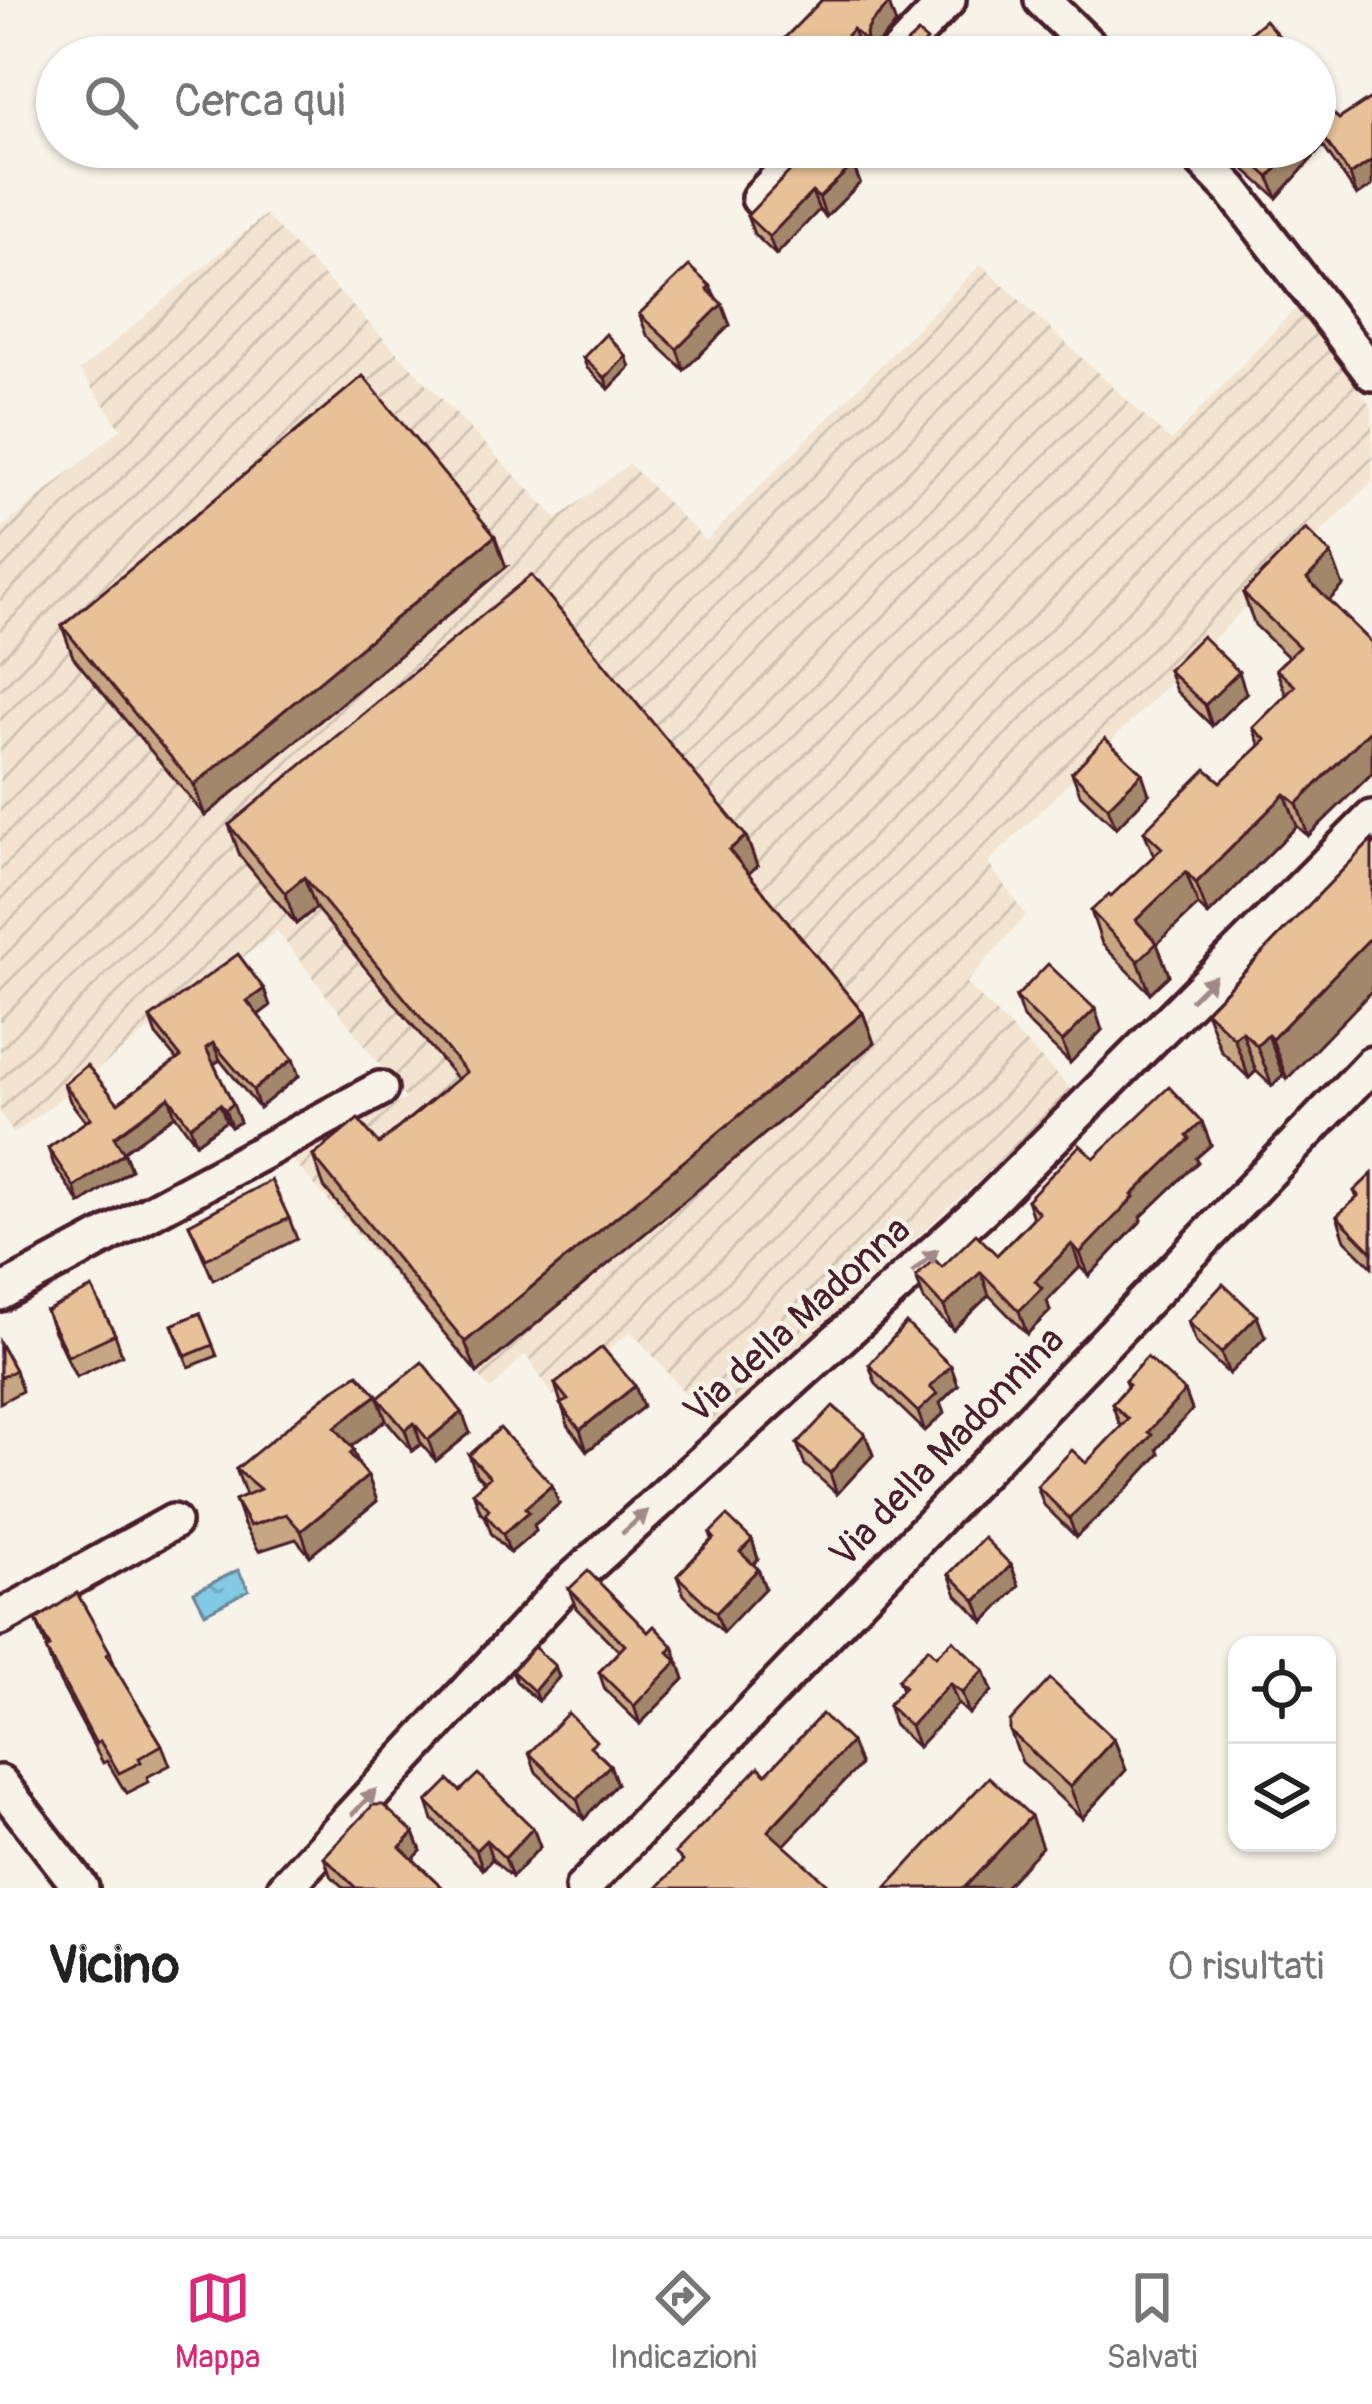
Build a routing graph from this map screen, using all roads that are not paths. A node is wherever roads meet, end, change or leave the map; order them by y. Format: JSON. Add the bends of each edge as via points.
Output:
{"nodes":[{"id":1,"x":948,"y":0,"type":"edge"},
{"id":2,"x":1042,"y":0,"type":"edge"},
{"id":3,"x":914,"y":36,"type":"edge"},
{"id":4,"x":1079,"y":36,"type":"edge"},
{"id":5,"x":788,"y":168,"type":"edge"},
{"id":6,"x":1211,"y":168,"type":"edge"},
{"id":7,"x":759,"y":198,"type":"edge"},
{"id":8,"x":1372,"y":373,"type":"edge"},
{"id":9,"x":1372,"y":818,"type":"edge"},
{"id":10,"x":1372,"y":1064,"type":"edge"},
{"id":11,"x":380,"y":1089,"type":"dead end"},
{"id":12,"x":0,"y":1293,"type":"edge"},
{"id":13,"x":173,"y":1522,"type":"dead end"},
{"id":14,"x":0,"y":1618,"type":"edge"},
{"id":15,"x":0,"y":1783,"type":"edge"},
{"id":16,"x":81,"y":1888,"type":"edge"},
{"id":17,"x":285,"y":1888,"type":"edge"},
{"id":18,"x":583,"y":1888,"type":"edge"}],
"edges":[{"from":1,"to":3,"type":"street"},
{"from":2,"to":4,"type":"street"},
{"from":5,"to":7,"type":"street"},
{"from":6,"to":8,"type":"street"},
{"from":17,"to":9,"type":"street","name":"Via della Madonna","one_way":true,"via":[[561,1590],[983,1208]]},
{"from":10,"to":18,"type":"street","name":"Via della Madonnina"},
{"from":11,"to":12,"type":"street"},
{"from":13,"to":14,"type":"street"},
{"from":15,"to":16,"type":"street"}]}
